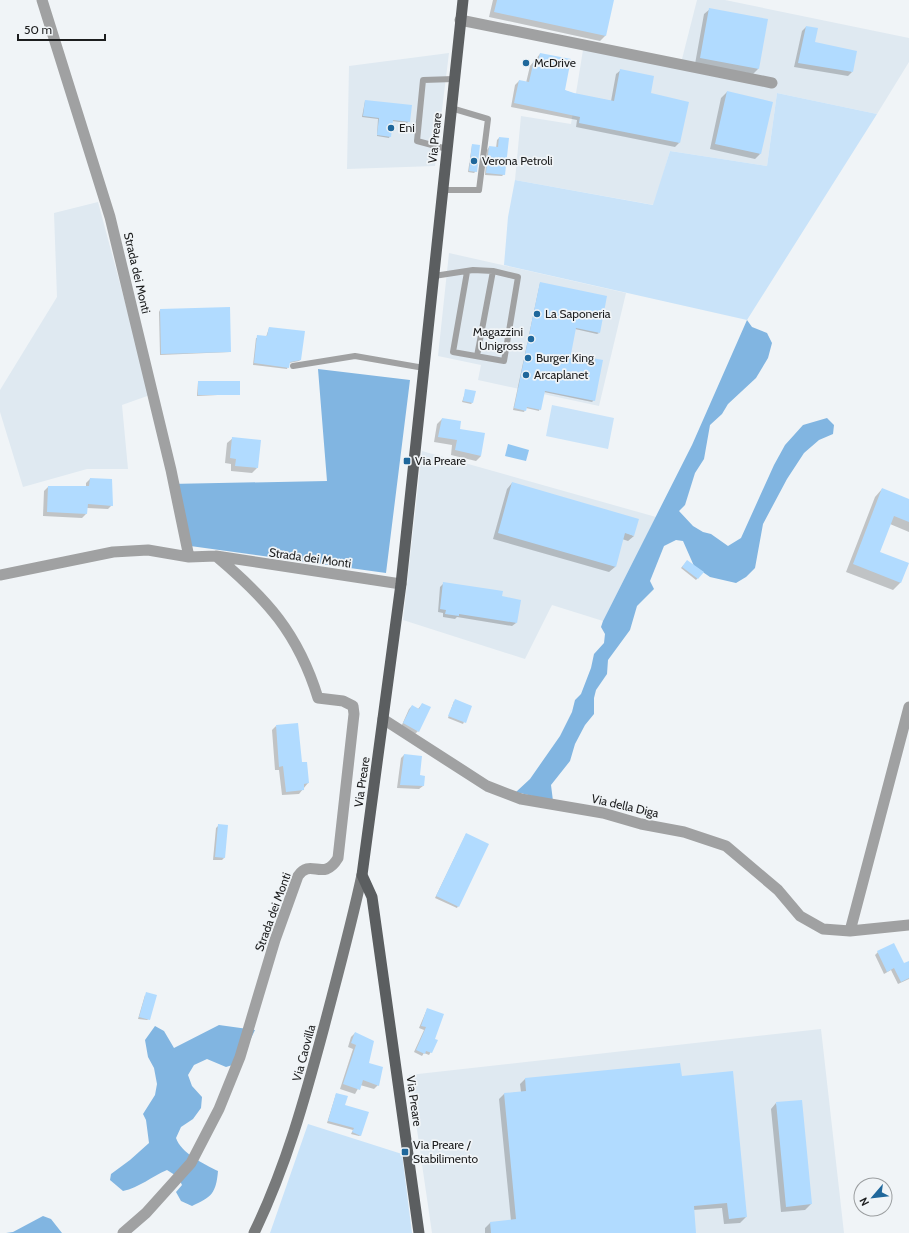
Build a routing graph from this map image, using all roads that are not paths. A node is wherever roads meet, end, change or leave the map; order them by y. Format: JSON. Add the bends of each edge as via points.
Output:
{"nodes":[{"id":1,"x":42,"y":0,"type":"edge"},
{"id":2,"x":463,"y":0,"type":"edge"},
{"id":3,"x":460,"y":20,"type":"junction"},
{"id":4,"x":454,"y":79,"type":"junction"},
{"id":5,"x":772,"y":83,"type":"dead end"},
{"id":6,"x":452,"y":108,"type":"junction"},
{"id":7,"x":447,"y":149,"type":"junction"},
{"id":8,"x":443,"y":190,"type":"junction"},
{"id":9,"x":467,"y":272,"type":"junction"},
{"id":10,"x":493,"y":272,"type":"junction"},
{"id":11,"x":434,"y":276,"type":"junction"},
{"id":12,"x":477,"y":356,"type":"junction"},
{"id":13,"x":293,"y":366,"type":"dead end"},
{"id":14,"x":424,"y":368,"type":"junction"},
{"id":15,"x":216,"y":556,"type":"junction"},
{"id":16,"x":189,"y":557,"type":"junction"},
{"id":17,"x":0,"y":575,"type":"edge"},
{"id":18,"x":401,"y":584,"type":"junction"},
{"id":19,"x":909,"y":706,"type":"edge"},
{"id":20,"x":383,"y":718,"type":"junction"},
{"id":21,"x":362,"y":875,"type":"junction"},
{"id":22,"x":909,"y":925,"type":"edge"},
{"id":23,"x":850,"y":931,"type":"junction"},
{"id":24,"x":123,"y":1233,"type":"edge"},
{"id":25,"x":254,"y":1233,"type":"edge"},
{"id":26,"x":419,"y":1233,"type":"edge"}],
"edges":[{"from":1,"to":16,"type":"street","name":"Strada dei Monti","via":[[110,217],[170,463]]},
{"from":2,"to":3,"type":"main road","name":"Via Preare"},
{"from":3,"to":4,"type":"main road","name":"Via Preare"},
{"from":3,"to":5,"type":"street"},
{"from":4,"to":6,"type":"main road","name":"Via Preare"},
{"from":4,"to":7,"type":"lane","via":[[423,80],[417,141]]},
{"from":6,"to":7,"type":"main road","name":"Via Preare"},
{"from":6,"to":8,"type":"lane","via":[[488,118],[479,190]]},
{"from":7,"to":8,"type":"main road","name":"Via Preare"},
{"from":8,"to":11,"type":"main road","name":"Via Preare"},
{"from":9,"to":10,"type":"lane"},
{"from":9,"to":11,"type":"lane"},
{"from":9,"to":12,"type":"lane","via":[[453,352]]},
{"from":10,"to":12,"type":"lane"},
{"from":10,"to":12,"type":"lane","via":[[518,277],[504,361]]},
{"from":11,"to":14,"type":"main road","name":"Via Preare"},
{"from":13,"to":14,"type":"lane","via":[[355,356]]},
{"from":14,"to":18,"type":"main road","name":"Via Preare"},
{"from":15,"to":16,"type":"street","name":"Strada dei Monti"},
{"from":15,"to":18,"type":"street","name":"Strada dei Monti"},
{"from":15,"to":24,"type":"street","name":"Strada dei Monti","via":[[249,584],[274,611],[294,641],[318,698],[343,701],[353,706],[338,858],[333,867],[326,870],[308,868],[302,870],[298,876],[275,940],[240,1057],[219,1109],[191,1163],[146,1213]]},
{"from":16,"to":17,"type":"street","name":"Strada dei Monti","via":[[148,550],[113,552]]},
{"from":18,"to":20,"type":"main road","name":"Via Preare"},
{"from":19,"to":23,"type":"street"},
{"from":20,"to":21,"type":"main road","name":"Via Preare"},
{"from":20,"to":23,"type":"street","name":"Via della Diga","via":[[487,786],[521,799],[603,813],[641,824],[684,832],[726,846],[778,890],[800,916],[823,929]]},
{"from":21,"to":25,"type":"main road","name":"Via Caovilla","via":[[300,1118]]},
{"from":21,"to":26,"type":"main road","name":"Via Preare","via":[[372,897]]},
{"from":22,"to":23,"type":"street","name":"Via della Diga"}]}
